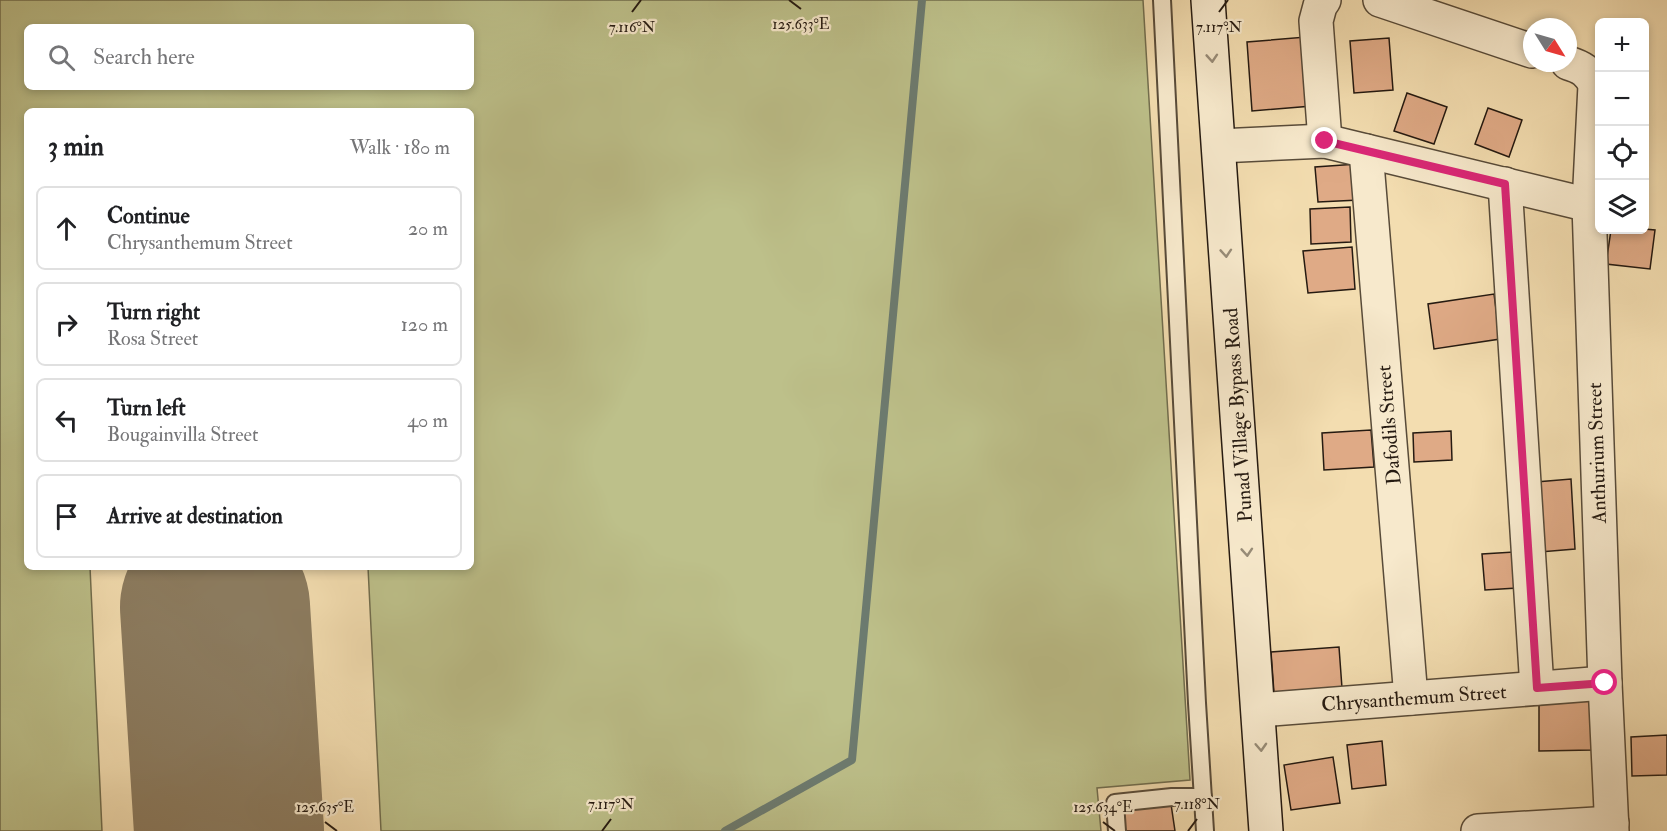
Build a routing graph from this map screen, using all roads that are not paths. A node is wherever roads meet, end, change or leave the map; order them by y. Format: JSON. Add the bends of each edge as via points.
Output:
{"nodes":[{"id":1,"x":1162,"y":0,"type":"edge"},
{"id":2,"x":1208,"y":0,"type":"edge"},
{"id":3,"x":1324,"y":0,"type":"edge"},
{"id":4,"x":1380,"y":0,"type":"edge"},
{"id":5,"x":1523,"y":48,"type":"edge"},
{"id":6,"x":1579,"y":69,"type":"edge"},
{"id":7,"x":1325,"y":141,"type":"junction"},
{"id":8,"x":1219,"y":146,"type":"junction"},
{"id":9,"x":1366,"y":151,"type":"junction"},
{"id":10,"x":1505,"y":184,"type":"junction"},
{"id":11,"x":1589,"y":205,"type":"junction"},
{"id":12,"x":1605,"y":683,"type":"junction"},
{"id":13,"x":1537,"y":688,"type":"junction"},
{"id":14,"x":1411,"y":698,"type":"junction"},
{"id":15,"x":1259,"y":710,"type":"junction"},
{"id":16,"x":1203,"y":797,"type":"junction"},
{"id":17,"x":1612,"y":827,"type":"edge"},
{"id":18,"x":1117,"y":831,"type":"edge"},
{"id":19,"x":1205,"y":831,"type":"edge"},
{"id":20,"x":1266,"y":831,"type":"edge"},
{"id":21,"x":1478,"y":831,"type":"edge"}],
"edges":[{"from":1,"to":16,"type":"lane"},
{"from":2,"to":8,"type":"street","name":"Punad Village Bypass Road","one_way":true},
{"from":3,"to":7,"type":"street","via":[[1316,21]]},
{"from":4,"to":5,"type":"street"},
{"from":6,"to":11,"type":"street","name":"Anthurium Street","via":[[1595,85]]},
{"from":7,"to":8,"type":"street"},
{"from":7,"to":9,"type":"street"},
{"from":8,"to":15,"type":"street","name":"Punad Village Bypass Road","one_way":true},
{"from":9,"to":10,"type":"street"},
{"from":9,"to":14,"type":"street","name":"Dafodils Street"},
{"from":10,"to":11,"type":"street"},
{"from":10,"to":13,"type":"street"},
{"from":11,"to":12,"type":"street","name":"Anthurium Street"},
{"from":12,"to":13,"type":"street","name":"Chrysanthemum Street"},
{"from":12,"to":17,"type":"street","name":"Anthurium Street"},
{"from":13,"to":14,"type":"street","name":"Chrysanthemum Street"},
{"from":14,"to":15,"type":"street","name":"Chrysanthemum Street"},
{"from":15,"to":20,"type":"street","name":"Punad Village Bypass Road","one_way":true},
{"from":16,"to":18,"type":"lane","via":[[1116,803]]},
{"from":16,"to":19,"type":"lane"},
{"from":17,"to":21,"type":"street"}]}
